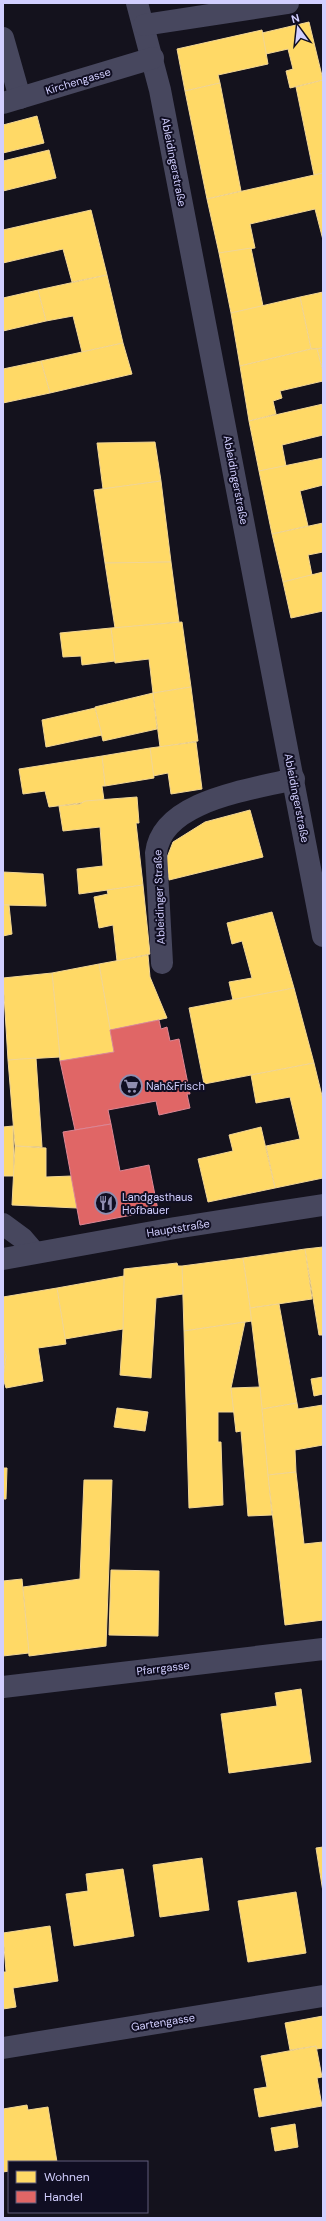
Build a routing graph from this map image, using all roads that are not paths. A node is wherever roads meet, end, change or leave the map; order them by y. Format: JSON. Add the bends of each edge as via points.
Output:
{"nodes":[{"id":1,"x":137,"y":3,"type":"edge"},
{"id":2,"x":288,"y":3,"type":"edge"},
{"id":3,"x":144,"y":25,"type":"junction"},
{"id":4,"x":3,"y":38,"type":"edge"},
{"id":5,"x":153,"y":58,"type":"junction"},
{"id":6,"x":11,"y":101,"type":"edge"},
{"id":7,"x":294,"y":780,"type":"junction"},
{"id":8,"x":323,"y":936,"type":"edge"},
{"id":9,"x":162,"y":963,"type":"dead end"},
{"id":10,"x":323,"y":1205,"type":"edge"},
{"id":11,"x":3,"y":1224,"type":"edge"},
{"id":12,"x":34,"y":1252,"type":"junction"},
{"id":13,"x":3,"y":1259,"type":"edge"},
{"id":14,"x":323,"y":1648,"type":"edge"},
{"id":15,"x":3,"y":1687,"type":"edge"},
{"id":16,"x":323,"y":1996,"type":"edge"},
{"id":17,"x":3,"y":2048,"type":"edge"}],
"edges":[{"from":1,"to":3,"type":"street","name":"Ableidingerstraße"},
{"from":2,"to":3,"type":"street"},
{"from":3,"to":5,"type":"street","name":"Ableidingerstraße"},
{"from":4,"to":6,"type":"street"},
{"from":5,"to":6,"type":"street","name":"Kirchengasse"},
{"from":5,"to":7,"type":"street","name":"Ableidingerstraße"},
{"from":7,"to":8,"type":"street","name":"Ableidingerstraße"},
{"from":7,"to":9,"type":"street","name":"Ableidinger Straße","via":[[204,802],[165,828],[159,837],[156,853]]},
{"from":10,"to":12,"type":"street","name":"Hauptstraße"},
{"from":11,"to":12,"type":"street","via":[[22,1238]]},
{"from":12,"to":13,"type":"street","name":"Hauptstraße"},
{"from":14,"to":15,"type":"street","name":"Pfarrgasse"},
{"from":16,"to":17,"type":"street","name":"Gartengasse"}]}
